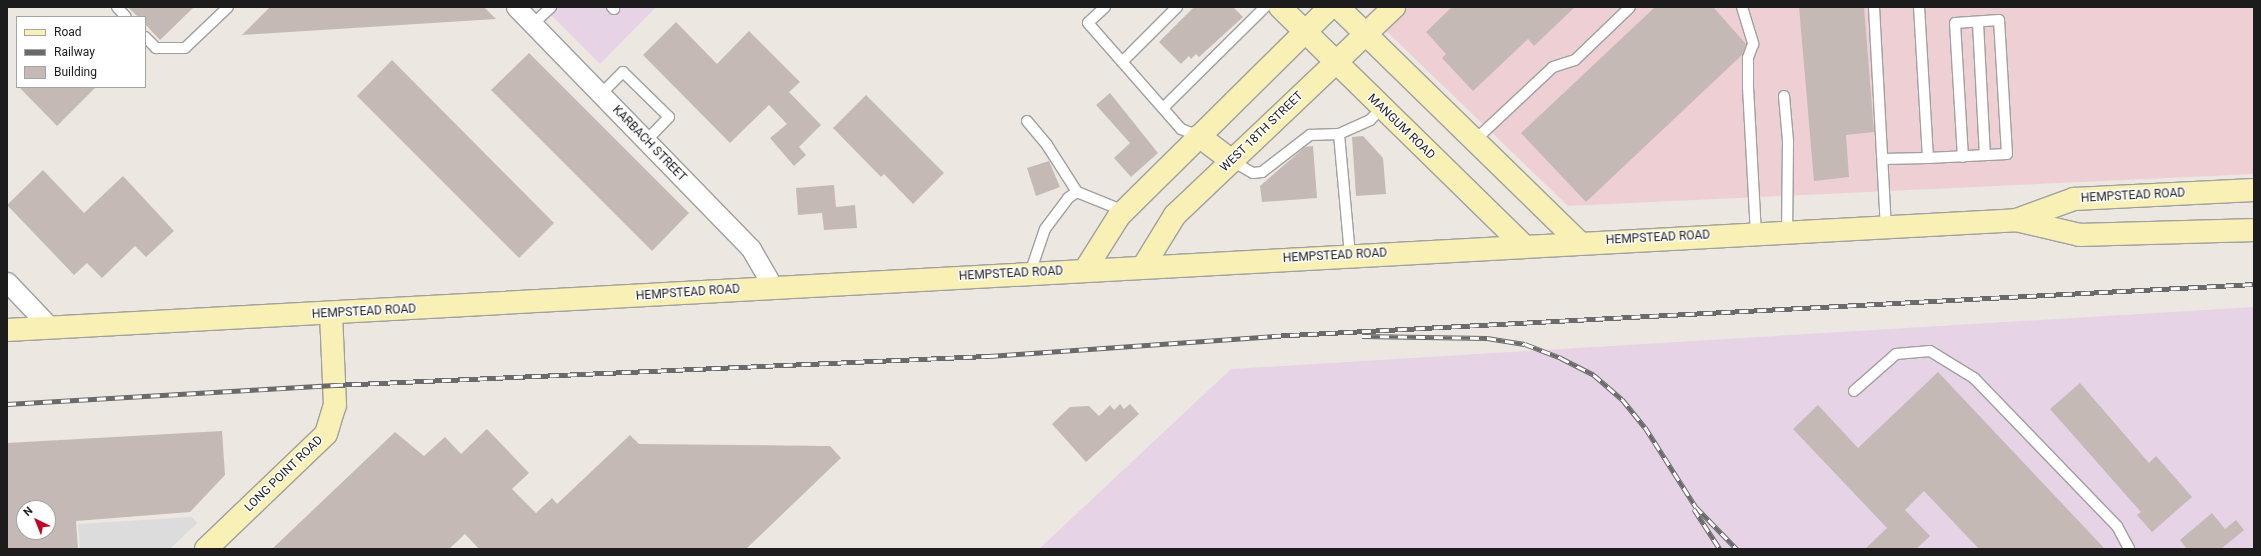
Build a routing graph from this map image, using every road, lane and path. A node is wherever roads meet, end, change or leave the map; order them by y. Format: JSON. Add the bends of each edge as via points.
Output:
{"nodes":[{"id":1,"x":116,"y":7,"type":"edge"},
{"id":2,"x":228,"y":7,"type":"edge"},
{"id":3,"x":516,"y":7,"type":"edge"},
{"id":4,"x":551,"y":7,"type":"edge"},
{"id":5,"x":1105,"y":7,"type":"edge"},
{"id":6,"x":1177,"y":7,"type":"edge"},
{"id":7,"x":1265,"y":7,"type":"edge"},
{"id":8,"x":1280,"y":7,"type":"edge"},
{"id":9,"x":1330,"y":7,"type":"edge"},
{"id":10,"x":1338,"y":7,"type":"edge"},
{"id":11,"x":1394,"y":7,"type":"edge"},
{"id":12,"x":1630,"y":7,"type":"edge"},
{"id":13,"x":1742,"y":7,"type":"edge"},
{"id":14,"x":1874,"y":7,"type":"edge"},
{"id":15,"x":1919,"y":7,"type":"edge"},
{"id":16,"x":125,"y":16,"type":"edge"},
{"id":17,"x":1978,"y":23,"type":"junction"},
{"id":18,"x":533,"y":24,"type":"junction"},
{"id":19,"x":1303,"y":31,"type":"junction"},
{"id":20,"x":1367,"y":33,"type":"junction"},
{"id":21,"x":146,"y":38,"type":"edge"},
{"id":22,"x":1122,"y":62,"type":"junction"},
{"id":23,"x":1335,"y":63,"type":"junction"},
{"id":24,"x":601,"y":94,"type":"junction"},
{"id":25,"x":1784,"y":96,"type":"dead end"},
{"id":26,"x":1162,"y":108,"type":"junction"},
{"id":27,"x":1382,"y":108,"type":"junction"},
{"id":28,"x":1027,"y":120,"type":"dead end"},
{"id":29,"x":1339,"y":134,"type":"junction"},
{"id":30,"x":1199,"y":136,"type":"junction"},
{"id":31,"x":1474,"y":140,"type":"junction"},
{"id":32,"x":646,"y":141,"type":"junction"},
{"id":33,"x":1985,"y":155,"type":"junction"},
{"id":34,"x":1963,"y":157,"type":"junction"},
{"id":35,"x":1928,"y":158,"type":"junction"},
{"id":36,"x":1883,"y":159,"type":"junction"},
{"id":37,"x":1232,"y":161,"type":"junction"},
{"id":38,"x":2254,"y":190,"type":"edge"},
{"id":39,"x":1077,"y":192,"type":"junction"},
{"id":40,"x":1124,"y":211,"type":"junction"},
{"id":41,"x":2016,"y":220,"type":"junction"},
{"id":42,"x":1886,"y":227,"type":"junction"},
{"id":43,"x":2254,"y":230,"type":"edge"},
{"id":44,"x":1787,"y":232,"type":"junction"},
{"id":45,"x":1756,"y":233,"type":"junction"},
{"id":46,"x":1579,"y":242,"type":"junction"},
{"id":47,"x":1523,"y":245,"type":"junction"},
{"id":48,"x":1350,"y":255,"type":"junction"},
{"id":49,"x":1143,"y":268,"type":"junction"},
{"id":50,"x":1085,"y":270,"type":"junction"},
{"id":51,"x":1030,"y":273,"type":"junction"},
{"id":52,"x":7,"y":282,"type":"edge"},
{"id":53,"x":773,"y":287,"type":"junction"},
{"id":54,"x":331,"y":314,"type":"junction"},
{"id":55,"x":50,"y":328,"type":"junction"},
{"id":56,"x":7,"y":330,"type":"edge"},
{"id":57,"x":1854,"y":391,"type":"dead end"},
{"id":58,"x":206,"y":549,"type":"edge"},
{"id":59,"x":2129,"y":549,"type":"edge"}],
"edges":[{"from":1,"to":16,"type":"lane"},
{"from":2,"to":21,"type":"lane","via":[[185,48],[156,48]]},
{"from":3,"to":18,"type":"street","name":"KARBACH STREET"},
{"from":4,"to":18,"type":"lane"},
{"from":5,"to":22,"type":"lane","via":[[1088,23]]},
{"from":6,"to":22,"type":"lane"},
{"from":7,"to":26,"type":"lane"},
{"from":8,"to":19,"type":"main road","name":"MANGUM ROAD"},
{"from":9,"to":19,"type":"main road"},
{"from":10,"to":20,"type":"main road"},
{"from":11,"to":20,"type":"main road","name":"WEST 18TH STREET"},
{"from":12,"to":31,"type":"lane","via":[[1575,60],[1553,67]]},
{"from":13,"to":45,"type":"lane","via":[[1753,44],[1748,58],[1748,87]]},
{"from":14,"to":36,"type":"lane"},
{"from":15,"to":35,"type":"lane"},
{"from":17,"to":33,"type":"lane"},
{"from":17,"to":33,"type":"lane","via":[[1999,20],[2007,154]]},
{"from":17,"to":34,"type":"lane","via":[[1955,23]]},
{"from":18,"to":24,"type":"street","name":"KARBACH STREET"},
{"from":19,"to":23,"type":"main road","name":"MANGUM ROAD"},
{"from":19,"to":30,"type":"main road"},
{"from":20,"to":23,"type":"main road","name":"WEST 18TH STREET"},
{"from":20,"to":31,"type":"main road"},
{"from":22,"to":26,"type":"lane"},
{"from":23,"to":27,"type":"main road","name":"MANGUM ROAD"},
{"from":23,"to":37,"type":"main road","name":"WEST 18TH STREET"},
{"from":24,"to":32,"type":"street","name":"KARBACH STREET"},
{"from":24,"to":32,"type":"lane","via":[[623,72],[669,118]]},
{"from":25,"to":44,"type":"lane","via":[[1788,141]]},
{"from":26,"to":30,"type":"lane","via":[[1181,129]]},
{"from":27,"to":29,"type":"lane","via":[[1370,120]]},
{"from":27,"to":47,"type":"main road","name":"MANGUM ROAD"},
{"from":28,"to":39,"type":"lane","via":[[1047,145]]},
{"from":29,"to":37,"type":"lane","via":[[1310,135],[1262,172],[1253,173]]},
{"from":29,"to":48,"type":"lane"},
{"from":30,"to":37,"type":"main road"},
{"from":30,"to":40,"type":"main road"},
{"from":31,"to":46,"type":"main road"},
{"from":32,"to":53,"type":"street","name":"KARBACH STREET","via":[[752,249]]},
{"from":33,"to":34,"type":"lane"},
{"from":34,"to":35,"type":"lane"},
{"from":35,"to":36,"type":"lane"},
{"from":36,"to":42,"type":"lane"},
{"from":37,"to":49,"type":"main road","name":"WEST 18TH STREET","via":[[1175,216]]},
{"from":38,"to":41,"type":"main road","name":"HEMPSTEAD ROAD","via":[[2074,199]]},
{"from":39,"to":40,"type":"lane"},
{"from":39,"to":51,"type":"lane","via":[[1068,198],[1045,229]]},
{"from":40,"to":50,"type":"main road"},
{"from":41,"to":42,"type":"main road","name":"HEMPSTEAD ROAD"},
{"from":41,"to":43,"type":"main road","name":"HEMPSTEAD ROAD","via":[[2080,235]]},
{"from":42,"to":44,"type":"main road","name":"HEMPSTEAD ROAD"},
{"from":44,"to":45,"type":"main road","name":"HEMPSTEAD ROAD"},
{"from":45,"to":46,"type":"main road","name":"HEMPSTEAD ROAD"},
{"from":46,"to":47,"type":"main road","name":"HEMPSTEAD ROAD"},
{"from":47,"to":48,"type":"main road","name":"HEMPSTEAD ROAD"},
{"from":48,"to":49,"type":"main road","name":"HEMPSTEAD ROAD"},
{"from":49,"to":50,"type":"main road","name":"HEMPSTEAD ROAD"},
{"from":50,"to":51,"type":"main road","name":"HEMPSTEAD ROAD"},
{"from":51,"to":53,"type":"main road","name":"HEMPSTEAD ROAD"},
{"from":52,"to":55,"type":"street"},
{"from":53,"to":54,"type":"main road","name":"HEMPSTEAD ROAD"},
{"from":54,"to":55,"type":"main road","name":"HEMPSTEAD ROAD"},
{"from":54,"to":58,"type":"main road","name":"LONG POINT ROAD","via":[[335,405],[326,434]]},
{"from":55,"to":56,"type":"main road","name":"HEMPSTEAD ROAD"},
{"from":57,"to":59,"type":"lane","via":[[1896,354],[1930,351],[1974,378],[2117,526]]}]}
